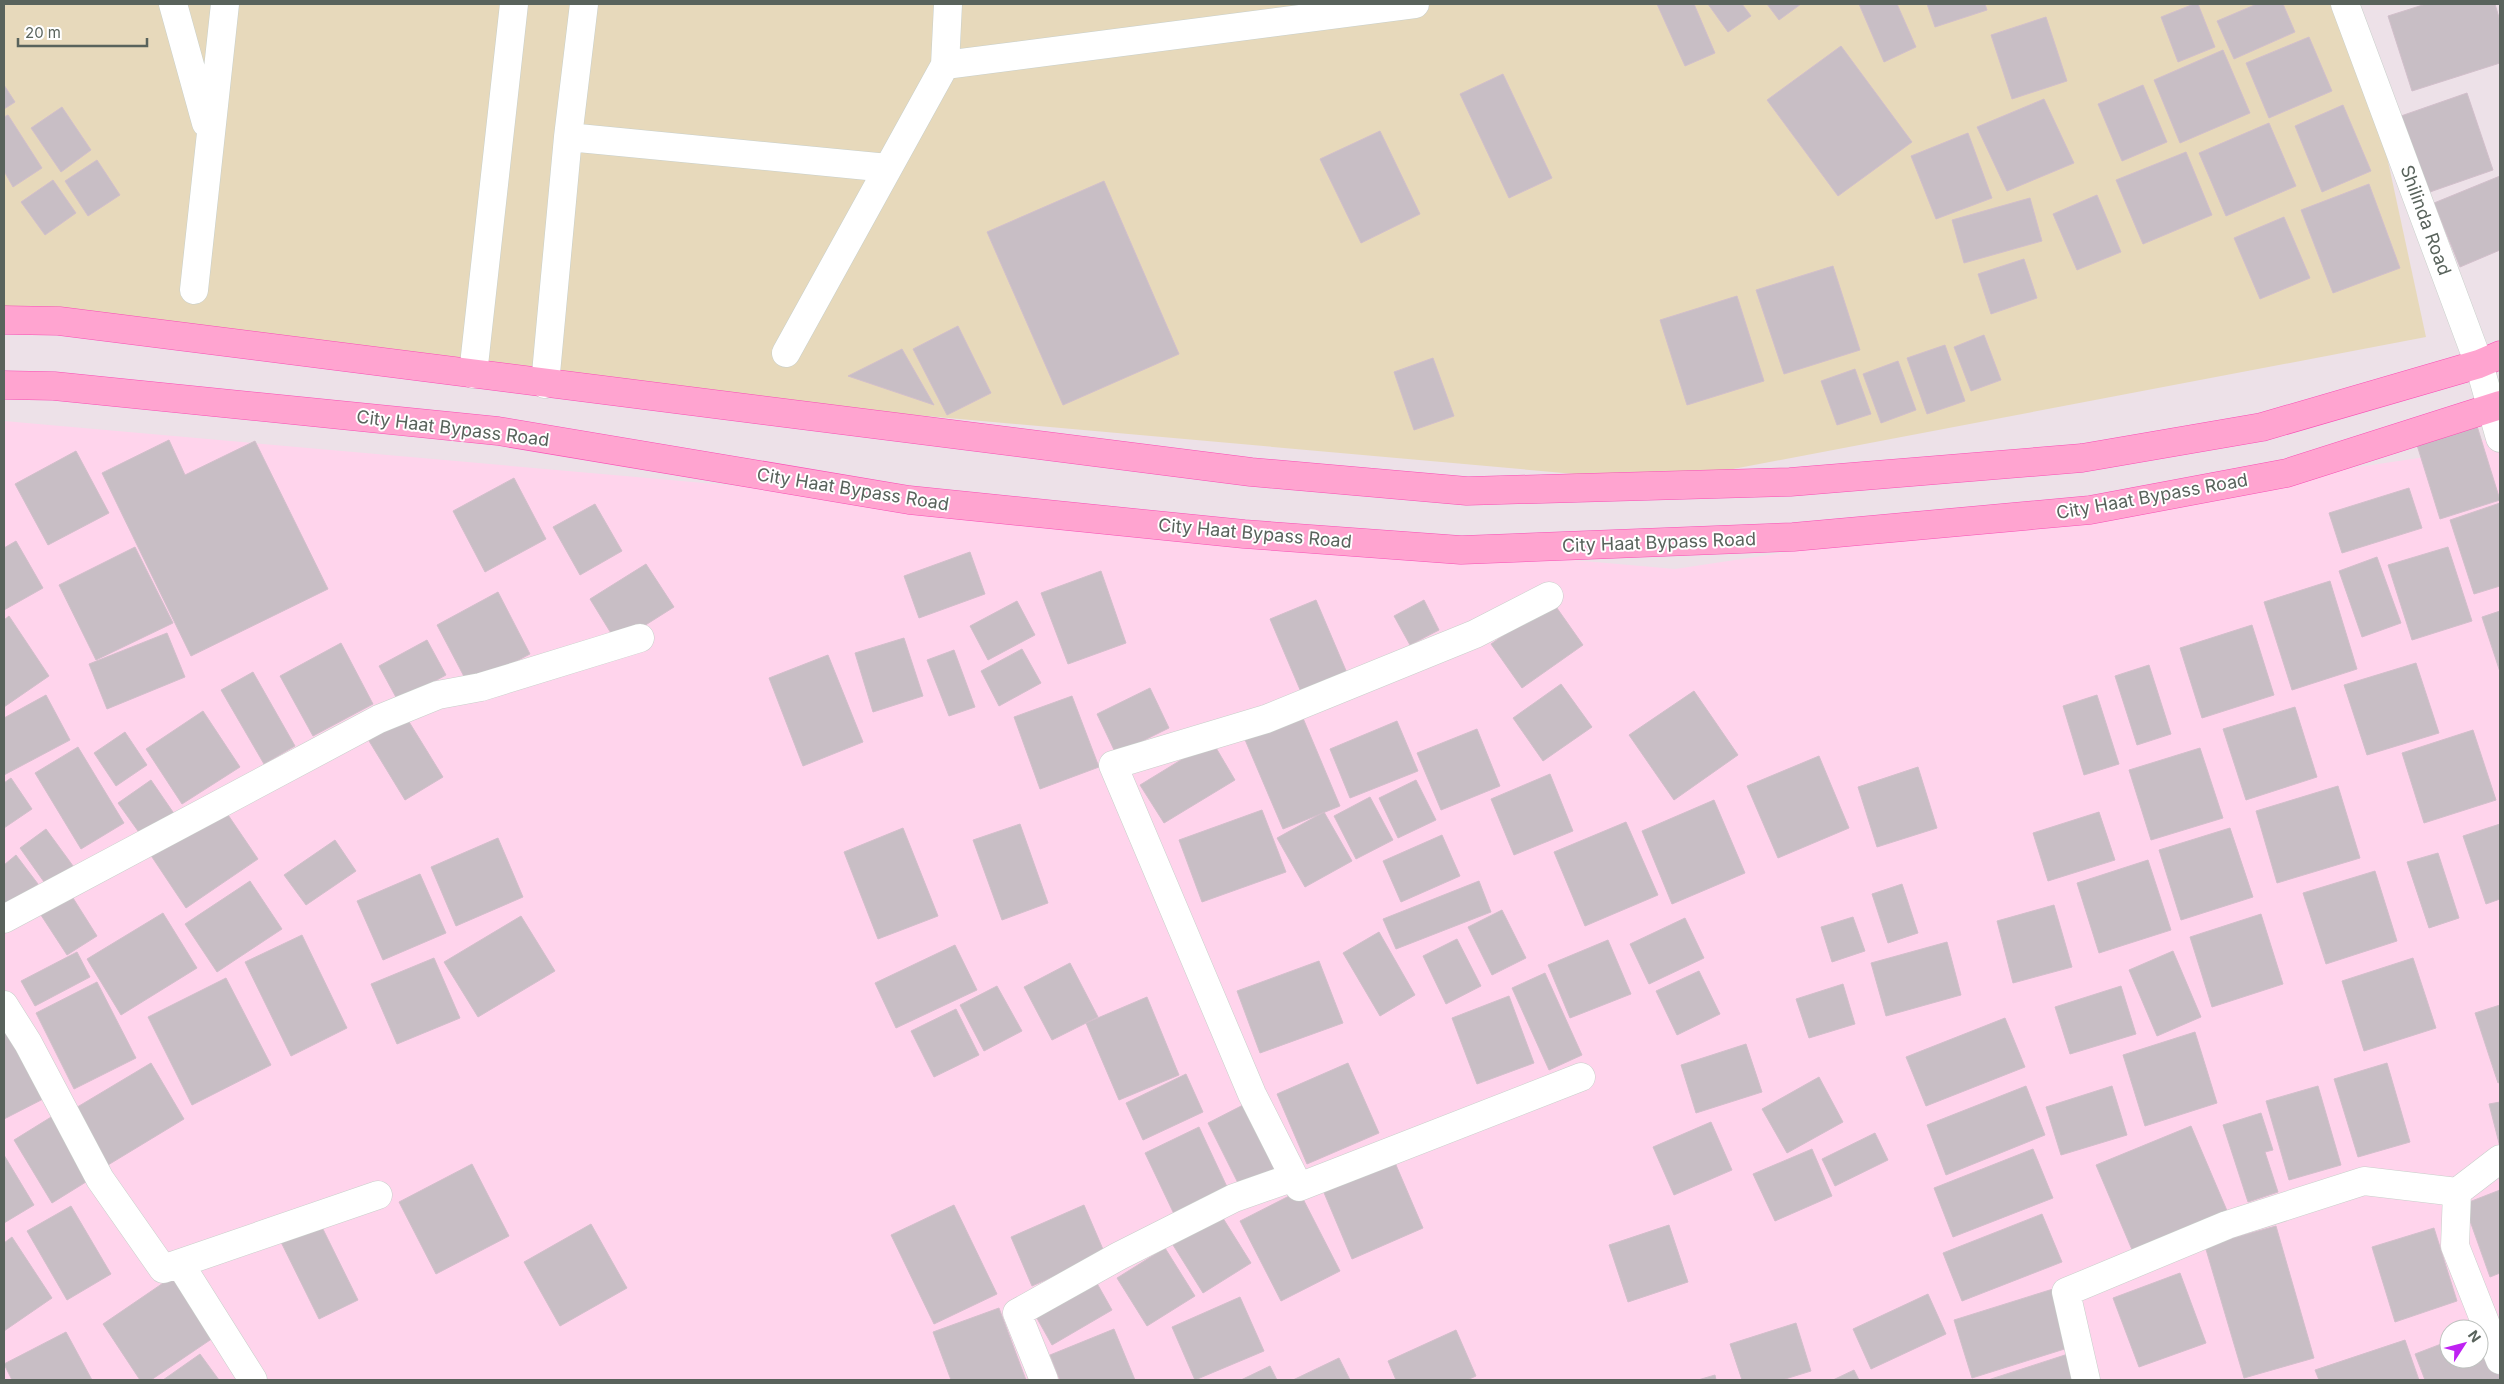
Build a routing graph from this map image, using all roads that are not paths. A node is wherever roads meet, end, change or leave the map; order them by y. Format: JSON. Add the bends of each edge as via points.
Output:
{"nodes":[{"id":1,"x":173,"y":4,"type":"edge"},
{"id":2,"x":225,"y":4,"type":"edge"},
{"id":3,"x":514,"y":4,"type":"edge"},
{"id":4,"x":584,"y":4,"type":"edge"},
{"id":5,"x":948,"y":4,"type":"edge"},
{"id":6,"x":1415,"y":4,"type":"edge"},
{"id":7,"x":2345,"y":4,"type":"edge"},
{"id":8,"x":945,"y":65,"type":"junction"},
{"id":9,"x":568,"y":137,"type":"junction"},
{"id":10,"x":210,"y":140,"type":"junction"},
{"id":11,"x":888,"y":168,"type":"junction"},
{"id":12,"x":194,"y":290,"type":"dead end"},
{"id":13,"x":4,"y":320,"type":"edge"},
{"id":14,"x":786,"y":353,"type":"dead end"},
{"id":15,"x":2490,"y":360,"type":"edge"},
{"id":16,"x":473,"y":374,"type":"junction"},
{"id":17,"x":545,"y":384,"type":"junction"},
{"id":18,"x":4,"y":385,"type":"edge"},
{"id":19,"x":2496,"y":406,"type":"edge"},
{"id":20,"x":2500,"y":438,"type":"edge"},
{"id":21,"x":1550,"y":596,"type":"dead end"},
{"id":22,"x":640,"y":638,"type":"dead end"},
{"id":23,"x":4,"y":919,"type":"edge"},
{"id":24,"x":4,"y":1005,"type":"edge"},
{"id":25,"x":1581,"y":1077,"type":"dead end"},
{"id":26,"x":2500,"y":1159,"type":"edge"},
{"id":27,"x":1294,"y":1177,"type":"junction"},
{"id":28,"x":2457,"y":1192,"type":"junction"},
{"id":29,"x":378,"y":1195,"type":"dead end"},
{"id":30,"x":180,"y":1264,"type":"junction"},
{"id":31,"x":2500,"y":1360,"type":"edge"},
{"id":32,"x":253,"y":1380,"type":"edge"},
{"id":33,"x":1044,"y":1380,"type":"edge"},
{"id":34,"x":2086,"y":1380,"type":"edge"}],
"edges":[{"from":1,"to":10,"type":"street"},
{"from":2,"to":10,"type":"street"},
{"from":3,"to":16,"type":"street"},
{"from":4,"to":9,"type":"street"},
{"from":5,"to":8,"type":"street"},
{"from":6,"to":8,"type":"street"},
{"from":7,"to":15,"type":"street","name":"Shilinda Road"},
{"from":8,"to":11,"type":"street"},
{"from":9,"to":11,"type":"street"},
{"from":9,"to":17,"type":"street"},
{"from":10,"to":12,"type":"street"},
{"from":11,"to":14,"type":"street"},
{"from":13,"to":16,"type":"main road","via":[[59,321]]},
{"from":15,"to":17,"type":"main road","via":[[2262,427],[2082,458],[1790,482],[1467,491],[1250,472]]},
{"from":15,"to":19,"type":"street","name":"Shilinda Road"},
{"from":16,"to":17,"type":"main road"},
{"from":18,"to":19,"type":"main road","name":"City Haat Bypass Road","via":[[54,386],[498,431],[910,500],[1244,534],[1461,550],[1793,537],[2090,510],[2287,473]]},
{"from":19,"to":20,"type":"street","name":"Shilinda Road"},
{"from":21,"to":27,"type":"street","via":[[1476,634],[1266,719],[1113,765],[1252,1094]]},
{"from":22,"to":23,"type":"street","via":[[481,687],[438,696],[379,719]]},
{"from":24,"to":30,"type":"street","via":[[28,1043],[100,1179],[163,1269]]},
{"from":25,"to":27,"type":"street","via":[[1299,1187]]},
{"from":26,"to":28,"type":"street"},
{"from":27,"to":33,"type":"street","via":[[1234,1198],[1119,1256],[1018,1313]]},
{"from":28,"to":31,"type":"street","via":[[2455,1246]]},
{"from":28,"to":34,"type":"street","via":[[2364,1181],[2227,1225],[2066,1292]]},
{"from":29,"to":30,"type":"street"},
{"from":30,"to":32,"type":"street"}]}
